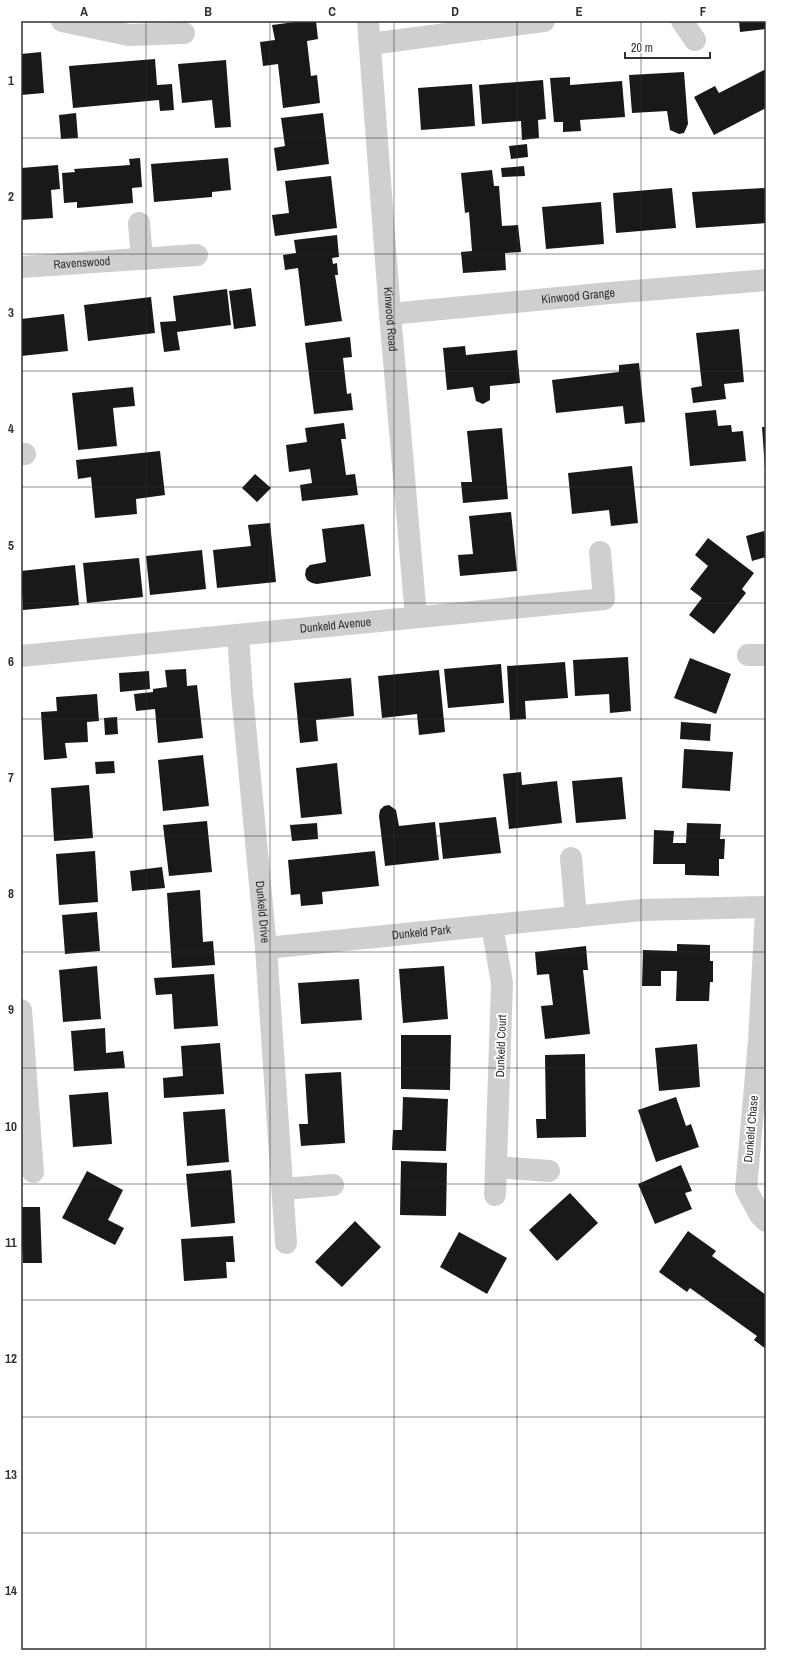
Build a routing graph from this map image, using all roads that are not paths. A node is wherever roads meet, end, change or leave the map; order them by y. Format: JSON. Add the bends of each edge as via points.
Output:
{"nodes":[{"id":1,"x":62,"y":21,"type":"edge"},
{"id":2,"x":368,"y":21,"type":"edge"},
{"id":3,"x":544,"y":21,"type":"edge"},
{"id":4,"x":682,"y":21,"type":"edge"},
{"id":5,"x":130,"y":28,"type":"edge"},
{"id":6,"x":184,"y":32,"type":"dead end"},
{"id":7,"x":695,"y":40,"type":"dead end"},
{"id":8,"x":370,"y":44,"type":"junction"},
{"id":9,"x":139,"y":223,"type":"dead end"},
{"id":10,"x":197,"y":255,"type":"dead end"},
{"id":11,"x":142,"y":259,"type":"junction"},
{"id":12,"x":21,"y":267,"type":"edge"},
{"id":13,"x":766,"y":280,"type":"edge"},
{"id":14,"x":390,"y":314,"type":"junction"},
{"id":15,"x":600,"y":552,"type":"dead end"},
{"id":16,"x":416,"y":617,"type":"junction"},
{"id":17,"x":238,"y":634,"type":"junction"},
{"id":18,"x":21,"y":656,"type":"edge"},
{"id":19,"x":571,"y":858,"type":"dead end"},
{"id":20,"x":766,"y":907,"type":"edge"},
{"id":21,"x":766,"y":911,"type":"edge"},
{"id":22,"x":576,"y":917,"type":"junction"},
{"id":23,"x":492,"y":925,"type":"junction"},
{"id":24,"x":266,"y":948,"type":"junction"},
{"id":25,"x":21,"y":1010,"type":"edge"},
{"id":26,"x":763,"y":1041,"type":"edge"},
{"id":27,"x":26,"y":1142,"type":"edge"},
{"id":28,"x":497,"y":1167,"type":"junction"},
{"id":29,"x":549,"y":1171,"type":"dead end"},
{"id":30,"x":33,"y":1172,"type":"dead end"},
{"id":31,"x":333,"y":1185,"type":"dead end"},
{"id":32,"x":283,"y":1189,"type":"junction"},
{"id":33,"x":495,"y":1194,"type":"dead end"},
{"id":34,"x":766,"y":1221,"type":"edge"},
{"id":35,"x":286,"y":1243,"type":"dead end"}],
"edges":[{"from":1,"to":5,"type":"street"},
{"from":2,"to":8,"type":"street","name":"Kinwood Road"},
{"from":3,"to":8,"type":"street"},
{"from":4,"to":7,"type":"street"},
{"from":5,"to":6,"type":"street"},
{"from":8,"to":14,"type":"street","name":"Kinwood Road"},
{"from":9,"to":11,"type":"street"},
{"from":10,"to":11,"type":"street","name":"Ravenswood"},
{"from":11,"to":12,"type":"street","name":"Ravenswood"},
{"from":13,"to":14,"type":"street","name":"Kinwood Grange"},
{"from":14,"to":16,"type":"street","name":"Kinwood Road"},
{"from":15,"to":16,"type":"street","name":"Dunkeld Avenue","via":[[604,599]]},
{"from":16,"to":17,"type":"street","name":"Dunkeld Avenue"},
{"from":17,"to":18,"type":"street","name":"Dunkeld Avenue"},
{"from":17,"to":24,"type":"street","name":"Dunkeld Drive"},
{"from":19,"to":22,"type":"street"},
{"from":20,"to":22,"type":"street","name":"Dunkeld Park","via":[[642,910]]},
{"from":21,"to":26,"type":"street","name":"Dunkeld Chase"},
{"from":22,"to":23,"type":"street","name":"Dunkeld Park"},
{"from":23,"to":24,"type":"street","name":"Dunkeld Park"},
{"from":23,"to":28,"type":"street","name":"Dunkeld Court","via":[[502,983]]},
{"from":24,"to":32,"type":"street","name":"Dunkeld Drive"},
{"from":25,"to":27,"type":"street"},
{"from":26,"to":34,"type":"street","name":"Dunkeld Chase","via":[[746,1189]]},
{"from":27,"to":30,"type":"street"},
{"from":28,"to":29,"type":"street"},
{"from":28,"to":33,"type":"street","name":"Dunkeld Court"},
{"from":31,"to":32,"type":"street"},
{"from":32,"to":35,"type":"street","name":"Dunkeld Drive"}]}
